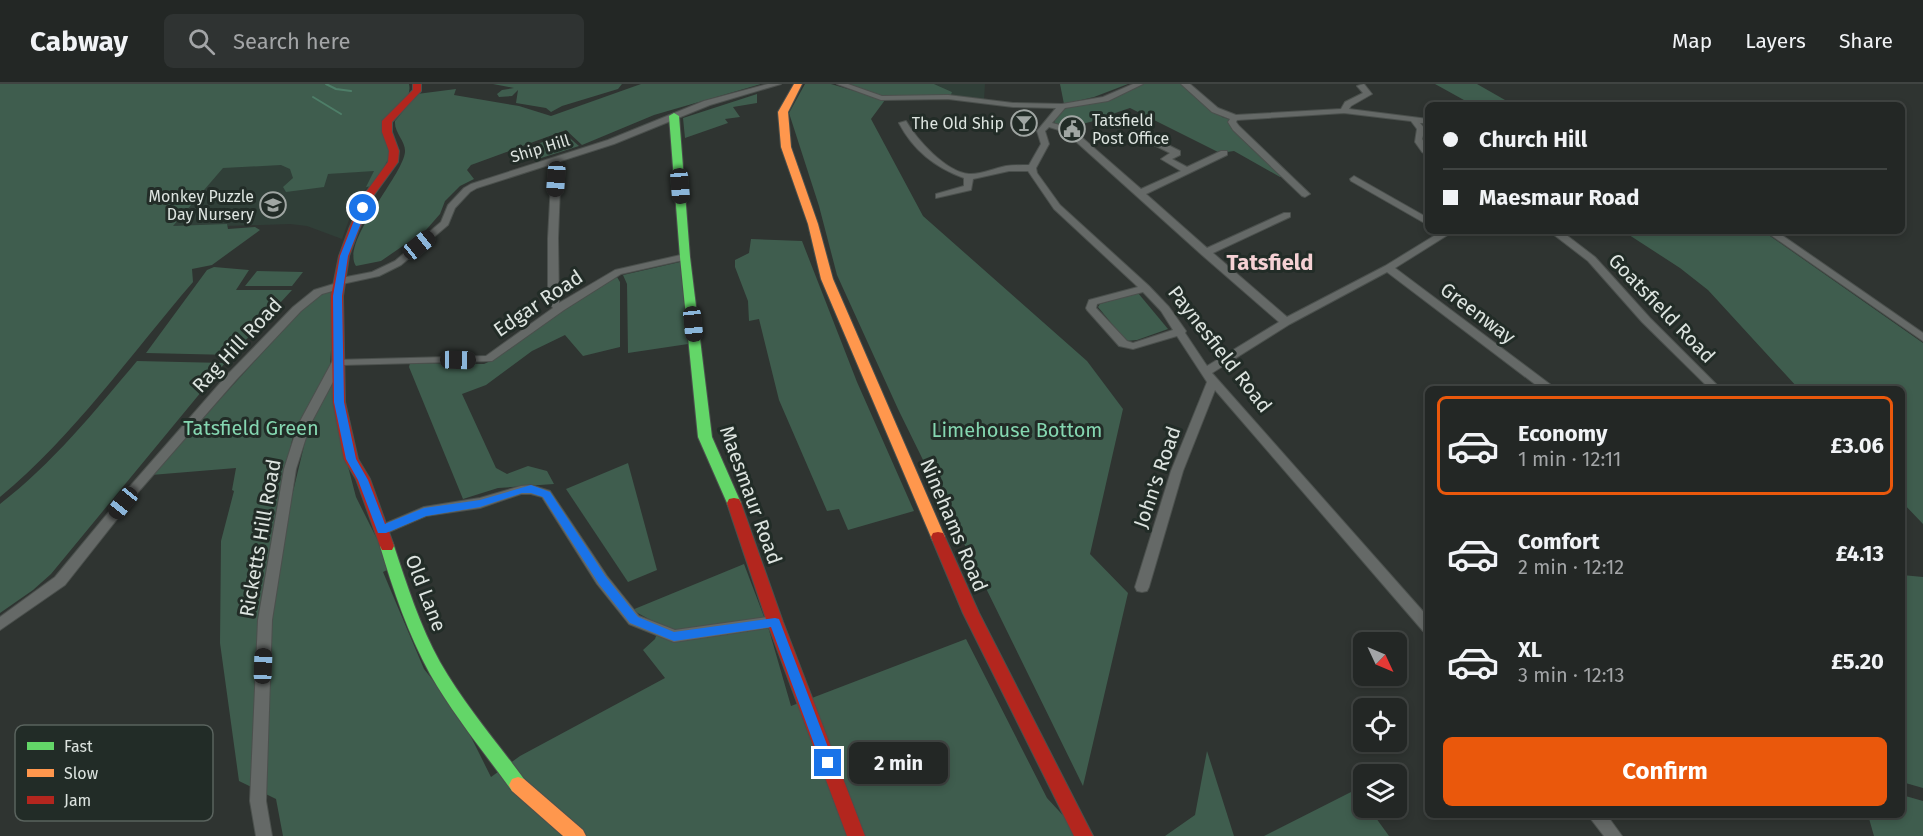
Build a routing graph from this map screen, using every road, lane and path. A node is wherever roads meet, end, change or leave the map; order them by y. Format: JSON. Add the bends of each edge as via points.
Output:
{"nodes":[{"id":1,"x":417,"y":84,"type":"edge"},
{"id":2,"x":777,"y":84,"type":"edge"},
{"id":3,"x":798,"y":84,"type":"edge"},
{"id":4,"x":841,"y":84,"type":"edge"},
{"id":5,"x":1139,"y":84,"type":"edge"},
{"id":6,"x":1185,"y":84,"type":"edge"},
{"id":7,"x":1361,"y":86,"type":"dead end"},
{"id":8,"x":1062,"y":106,"type":"junction"},
{"id":9,"x":1344,"y":111,"type":"junction"},
{"id":10,"x":674,"y":116,"type":"junction"},
{"id":11,"x":1234,"y":118,"type":"junction"},
{"id":12,"x":1414,"y":120,"type":"junction"},
{"id":13,"x":1425,"y":121,"type":"edge"},
{"id":14,"x":903,"y":123,"type":"dead end"},
{"id":15,"x":1048,"y":124,"type":"junction"},
{"id":16,"x":1137,"y":138,"type":"dead end"},
{"id":17,"x":1425,"y":150,"type":"edge"},
{"id":18,"x":1224,"y":153,"type":"dead end"},
{"id":19,"x":1156,"y":154,"type":"dead end"},
{"id":20,"x":557,"y":159,"type":"junction"},
{"id":21,"x":1165,"y":159,"type":"junction"},
{"id":22,"x":1032,"y":168,"type":"junction"},
{"id":23,"x":1188,"y":171,"type":"junction"},
{"id":24,"x":969,"y":177,"type":"junction"},
{"id":25,"x":1353,"y":179,"type":"dead end"},
{"id":26,"x":1141,"y":193,"type":"junction"},
{"id":27,"x":1305,"y":194,"type":"dead end"},
{"id":28,"x":939,"y":196,"type":"dead end"},
{"id":29,"x":1287,"y":215,"type":"dead end"},
{"id":30,"x":1425,"y":220,"type":"edge"},
{"id":31,"x":1441,"y":234,"type":"edge"},
{"id":32,"x":1561,"y":234,"type":"edge"},
{"id":33,"x":1774,"y":234,"type":"edge"},
{"id":34,"x":1205,"y":253,"type":"junction"},
{"id":35,"x":685,"y":257,"type":"junction"},
{"id":36,"x":1388,"y":268,"type":"junction"},
{"id":37,"x":339,"y":283,"type":"junction"},
{"id":38,"x":1145,"y":288,"type":"junction"},
{"id":39,"x":560,"y":308,"type":"junction"},
{"id":40,"x":1286,"y":322,"type":"junction"},
{"id":41,"x":1181,"y":331,"type":"junction"},
{"id":42,"x":1923,"y":338,"type":"edge"},
{"id":43,"x":337,"y":363,"type":"junction"},
{"id":44,"x":1209,"y":377,"type":"junction"},
{"id":45,"x":1544,"y":386,"type":"edge"},
{"id":46,"x":1713,"y":386,"type":"edge"},
{"id":47,"x":382,"y":530,"type":"junction"},
{"id":48,"x":1142,"y":587,"type":"dead end"},
{"id":49,"x":775,"y":622,"type":"junction"},
{"id":50,"x":0,"y":624,"type":"edge"},
{"id":51,"x":1425,"y":624,"type":"edge"},
{"id":52,"x":1598,"y":818,"type":"edge"},
{"id":53,"x":264,"y":836,"type":"edge"},
{"id":54,"x":578,"y":836,"type":"edge"},
{"id":55,"x":856,"y":836,"type":"edge"},
{"id":56,"x":1084,"y":836,"type":"edge"},
{"id":57,"x":1614,"y":836,"type":"edge"}],
"edges":[{"from":1,"to":37,"type":"street","name":"Old Lane","via":[[417,91],[387,122],[393,162],[366,202],[344,256]]},
{"from":2,"to":10,"type":"street","name":"Ship Hill"},
{"from":3,"to":56,"type":"street","name":"Ninehams Road","via":[[783,112],[786,147],[827,279],[971,613]]},
{"from":4,"to":8,"type":"street","via":[[880,98],[948,97]]},
{"from":5,"to":8,"type":"street","via":[[1105,99]]},
{"from":6,"to":11,"type":"street","via":[[1215,110]]},
{"from":7,"to":9,"type":"street","via":[[1368,94],[1348,104]]},
{"from":8,"to":15,"type":"street"},
{"from":9,"to":11,"type":"street"},
{"from":9,"to":12,"type":"street"},
{"from":10,"to":20,"type":"street","name":"Ship Hill"},
{"from":10,"to":35,"type":"street","name":"Maesmaur Road"},
{"from":11,"to":27,"type":"street","via":[[1236,128]]},
{"from":12,"to":13,"type":"street"},
{"from":12,"to":17,"type":"street","via":[[1420,128],[1418,143]]},
{"from":14,"to":24,"type":"street","via":[[916,143],[950,170]]},
{"from":15,"to":22,"type":"street","via":[[1041,131],[1045,144]]},
{"from":15,"to":26,"type":"street","via":[[1065,129]]},
{"from":16,"to":21,"type":"street","via":[[1177,153]]},
{"from":18,"to":23,"type":"street"},
{"from":19,"to":21,"type":"street"},
{"from":20,"to":37,"type":"street","name":"Ship Hill","via":[[474,186],[451,207],[445,223],[398,263],[375,274]]},
{"from":20,"to":39,"type":"street","via":[[552,268],[553,300]]},
{"from":21,"to":23,"type":"street"},
{"from":22,"to":24,"type":"street","via":[[1009,168]]},
{"from":22,"to":38,"type":"street","name":"Paynesfield Road","via":[[1057,207]]},
{"from":23,"to":26,"type":"street"},
{"from":24,"to":28,"type":"street","via":[[968,188]]},
{"from":25,"to":30,"type":"street"},
{"from":26,"to":34,"type":"street"},
{"from":29,"to":34,"type":"street"},
{"from":31,"to":36,"type":"street"},
{"from":32,"to":46,"type":"street","name":"Goatsfield Road"},
{"from":33,"to":42,"type":"street"},
{"from":34,"to":40,"type":"street"},
{"from":35,"to":39,"type":"street","name":"Edgar Road","via":[[618,272]]},
{"from":35,"to":49,"type":"street","name":"Maesmaur Road","via":[[705,437],[742,522]]},
{"from":36,"to":40,"type":"street"},
{"from":36,"to":45,"type":"street","name":"Greenway"},
{"from":37,"to":43,"type":"street","name":"Old Lane"},
{"from":37,"to":50,"type":"street","name":"Rag Hill Road","via":[[318,292],[297,309],[224,386],[60,581]]},
{"from":38,"to":41,"type":"street","name":"Paynesfield Road"},
{"from":38,"to":41,"type":"street","via":[[1093,302],[1091,308],[1123,344],[1133,346]]},
{"from":39,"to":43,"type":"street","name":"Edgar Road","via":[[488,359]]},
{"from":40,"to":44,"type":"street"},
{"from":41,"to":44,"type":"street","name":"Paynesfield Road"},
{"from":43,"to":47,"type":"street","name":"Old Lane","via":[[339,402],[351,459]]},
{"from":43,"to":53,"type":"street","name":"Ricketts Hill Road","via":[[304,425],[294,454],[265,620],[258,801]]},
{"from":44,"to":48,"type":"street","name":"John's Road"},
{"from":44,"to":51,"type":"street","name":"Paynesfield Road"},
{"from":47,"to":49,"type":"street","via":[[424,512],[531,489],[546,494],[634,620],[674,636]]},
{"from":47,"to":54,"type":"street","name":"Old Lane","via":[[401,590],[445,686],[521,788]]},
{"from":49,"to":55,"type":"street","name":"Maesmaur Road"},
{"from":52,"to":57,"type":"street"}]}
